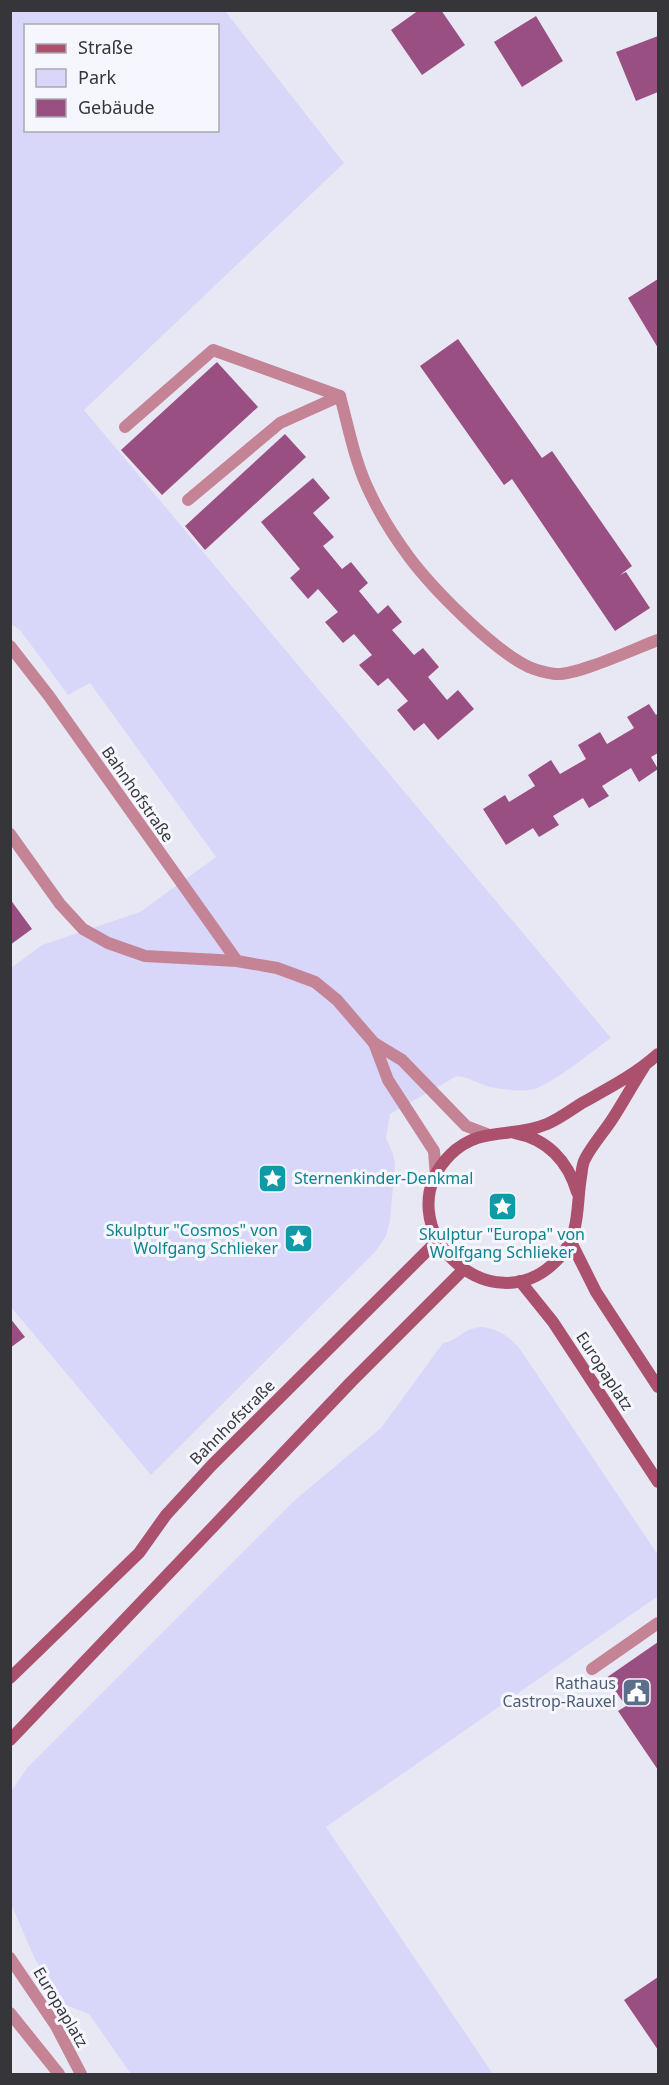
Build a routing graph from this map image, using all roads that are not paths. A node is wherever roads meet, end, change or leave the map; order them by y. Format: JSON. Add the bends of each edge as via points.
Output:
{"nodes":[{"id":1,"x":340,"y":396,"type":"junction"},
{"id":2,"x":125,"y":426,"type":"dead end"},
{"id":3,"x":188,"y":500,"type":"dead end"},
{"id":4,"x":658,"y":640,"type":"edge"},
{"id":5,"x":10,"y":646,"type":"edge"},
{"id":6,"x":10,"y":834,"type":"edge"},
{"id":7,"x":237,"y":961,"type":"junction"},
{"id":8,"x":374,"y":1043,"type":"junction"},
{"id":9,"x":658,"y":1054,"type":"edge"},
{"id":10,"x":644,"y":1067,"type":"junction"},
{"id":11,"x":511,"y":1132,"type":"junction"},
{"id":12,"x":487,"y":1134,"type":"junction"},
{"id":13,"x":436,"y":1177,"type":"junction"},
{"id":14,"x":578,"y":1194,"type":"junction"},
{"id":15,"x":437,"y":1241,"type":"junction"},
{"id":16,"x":571,"y":1242,"type":"junction"},
{"id":17,"x":463,"y":1270,"type":"junction"},
{"id":18,"x":520,"y":1281,"type":"junction"},
{"id":19,"x":658,"y":1386,"type":"edge"},
{"id":20,"x":658,"y":1482,"type":"edge"},
{"id":21,"x":658,"y":1623,"type":"edge"},
{"id":22,"x":592,"y":1669,"type":"dead end"},
{"id":23,"x":10,"y":1678,"type":"edge"},
{"id":24,"x":10,"y":1740,"type":"edge"},
{"id":25,"x":10,"y":1958,"type":"edge"},
{"id":26,"x":10,"y":2013,"type":"edge"},
{"id":27,"x":59,"y":2074,"type":"edge"},
{"id":28,"x":81,"y":2074,"type":"edge"}],
"edges":[{"from":1,"to":2,"type":"street","via":[[213,350]]},
{"from":1,"to":3,"type":"street","via":[[280,423]]},
{"from":1,"to":4,"type":"street","via":[[355,455],[387,524],[433,586],[504,651],[530,668],[558,674],[588,667]]},
{"from":5,"to":7,"type":"street","name":"Bahnhofstraße"},
{"from":6,"to":7,"type":"street","via":[[60,904],[83,928],[108,943],[145,956]]},
{"from":7,"to":8,"type":"street","via":[[277,968],[315,982],[337,1000]]},
{"from":8,"to":12,"type":"street","via":[[402,1060],[466,1126]]},
{"from":8,"to":13,"type":"street","via":[[388,1080],[434,1151]]},
{"from":9,"to":10,"type":"main road"},
{"from":10,"to":11,"type":"main road","via":[[547,1124]]},
{"from":10,"to":14,"type":"main road","via":[[584,1161]]},
{"from":11,"to":12,"type":"main road"},
{"from":11,"to":14,"type":"main road","via":[[527,1135],[555,1152],[566,1164]]},
{"from":12,"to":13,"type":"main road","via":[[456,1149]]},
{"from":13,"to":15,"type":"main road","via":[[429,1209]]},
{"from":14,"to":16,"type":"main road","via":[[578,1219]]},
{"from":15,"to":17,"type":"main road"},
{"from":15,"to":23,"type":"main road","name":"Bahnhofstraße","via":[[212,1465],[166,1515],[139,1553]]},
{"from":16,"to":18,"type":"main road","via":[[549,1267]]},
{"from":16,"to":19,"type":"main road","via":[[596,1292]]},
{"from":17,"to":18,"type":"main road","via":[[484,1280]]},
{"from":17,"to":24,"type":"main road"},
{"from":18,"to":20,"type":"main road","name":"Europaplatz","via":[[553,1322]]},
{"from":21,"to":22,"type":"street"},
{"from":25,"to":28,"type":"street","name":"Europaplatz","via":[[56,2026]]},
{"from":26,"to":27,"type":"street"}]}
